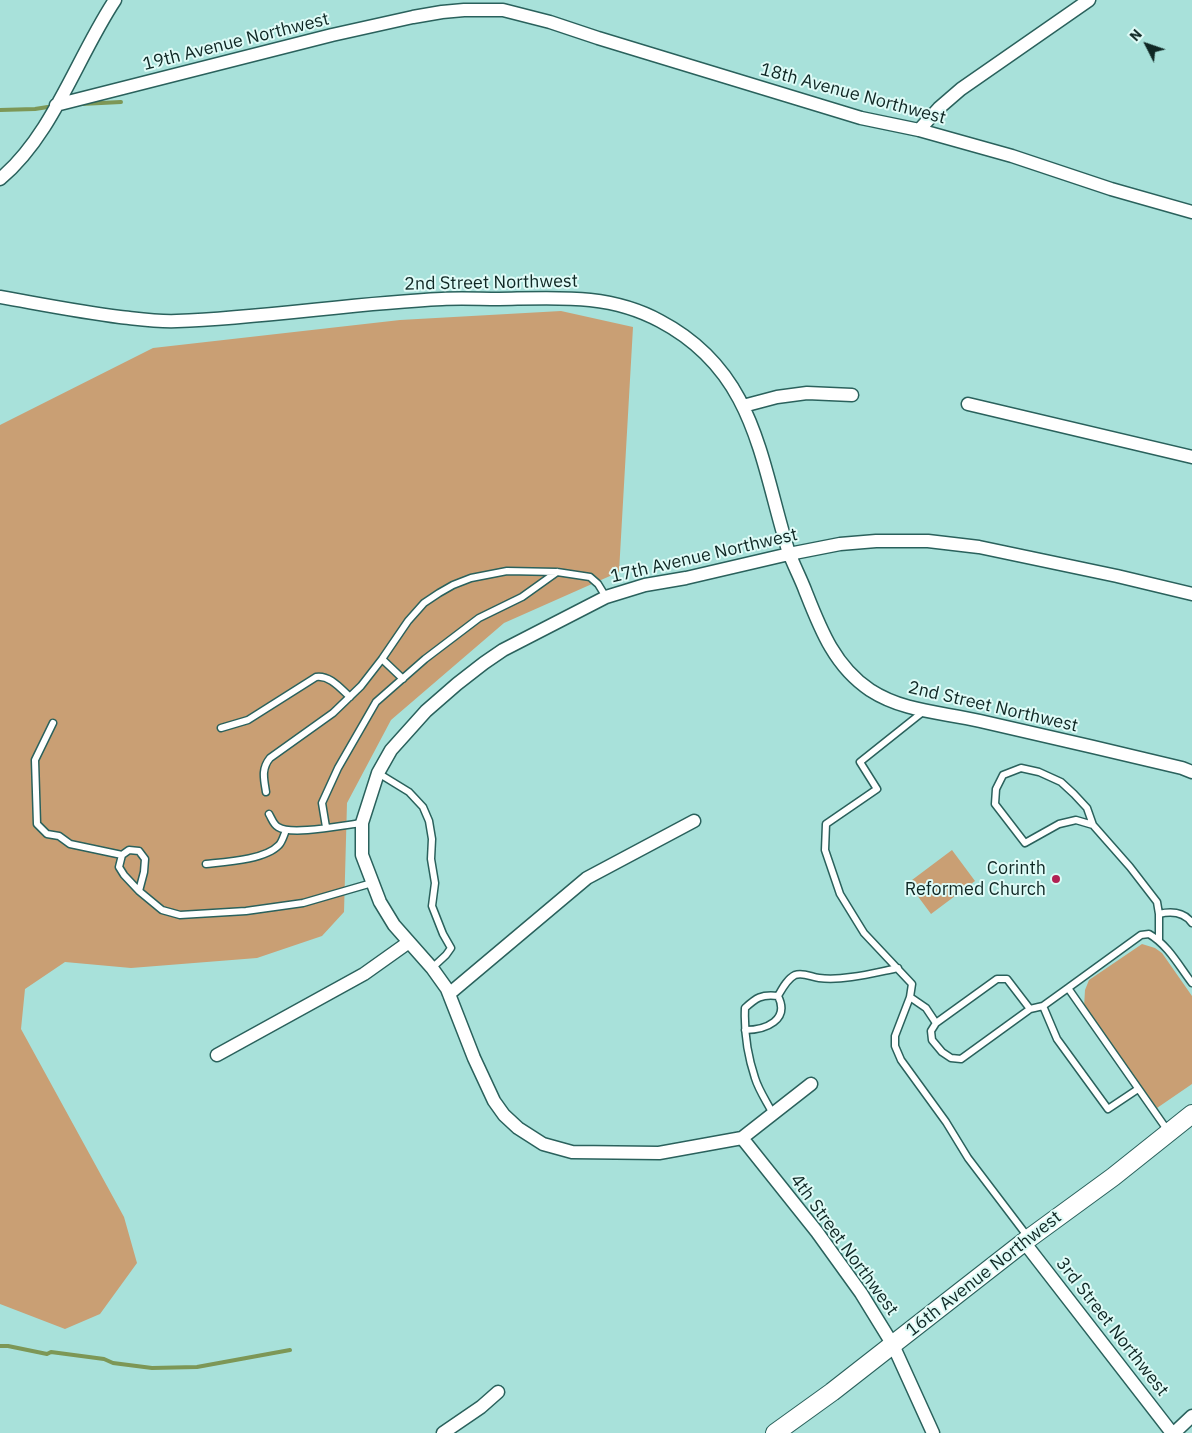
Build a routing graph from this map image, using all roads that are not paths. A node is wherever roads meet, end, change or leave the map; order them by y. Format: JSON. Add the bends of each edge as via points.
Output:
{"nodes":[{"id":1,"x":115,"y":0,"type":"edge"},
{"id":2,"x":1089,"y":0,"type":"edge"},
{"id":3,"x":505,"y":5,"type":"edge"},
{"id":4,"x":56,"y":105,"type":"junction"},
{"id":5,"x":919,"y":130,"type":"junction"},
{"id":6,"x":0,"y":179,"type":"edge"},
{"id":7,"x":1192,"y":212,"type":"edge"},
{"id":8,"x":0,"y":296,"type":"edge"},
{"id":9,"x":852,"y":395,"type":"dead end"},
{"id":10,"x":968,"y":404,"type":"dead end"},
{"id":11,"x":743,"y":406,"type":"junction"},
{"id":12,"x":1192,"y":457,"type":"edge"},
{"id":13,"x":789,"y":554,"type":"junction"},
{"id":14,"x":557,"y":572,"type":"junction"},
{"id":15,"x":1192,"y":594,"type":"edge"},
{"id":16,"x":606,"y":597,"type":"junction"},
{"id":17,"x":382,"y":659,"type":"junction"},
{"id":18,"x":402,"y":679,"type":"junction"},
{"id":19,"x":350,"y":697,"type":"junction"},
{"id":20,"x":924,"y":711,"type":"junction"},
{"id":21,"x":53,"y":723,"type":"dead end"},
{"id":22,"x":221,"y":728,"type":"dead end"},
{"id":23,"x":1192,"y":772,"type":"edge"},
{"id":24,"x":378,"y":773,"type":"junction"},
{"id":25,"x":266,"y":792,"type":"dead end"},
{"id":26,"x":269,"y":814,"type":"dead end"},
{"id":27,"x":694,"y":821,"type":"dead end"},
{"id":28,"x":362,"y":823,"type":"junction"},
{"id":29,"x":1093,"y":824,"type":"junction"},
{"id":30,"x":326,"y":827,"type":"junction"},
{"id":31,"x":286,"y":830,"type":"junction"},
{"id":32,"x":122,"y":855,"type":"junction"},
{"id":33,"x":206,"y":864,"type":"dead end"},
{"id":34,"x":372,"y":883,"type":"junction"},
{"id":35,"x":139,"y":891,"type":"junction"},
{"id":36,"x":1159,"y":914,"type":"junction"},
{"id":37,"x":1192,"y":923,"type":"edge"},
{"id":38,"x":1159,"y":940,"type":"junction"},
{"id":39,"x":409,"y":942,"type":"junction"},
{"id":40,"x":432,"y":968,"type":"junction"},
{"id":41,"x":898,"y":968,"type":"junction"},
{"id":42,"x":1192,"y":983,"type":"edge"},
{"id":43,"x":1068,"y":988,"type":"junction"},
{"id":44,"x":449,"y":994,"type":"junction"},
{"id":45,"x":778,"y":996,"type":"junction"},
{"id":46,"x":910,"y":997,"type":"junction"},
{"id":47,"x":1043,"y":1006,"type":"junction"},
{"id":48,"x":1030,"y":1009,"type":"junction"},
{"id":49,"x":936,"y":1023,"type":"junction"},
{"id":50,"x":745,"y":1030,"type":"junction"},
{"id":51,"x":217,"y":1056,"type":"dead end"},
{"id":52,"x":811,"y":1084,"type":"dead end"},
{"id":53,"x":1138,"y":1089,"type":"junction"},
{"id":54,"x":773,"y":1114,"type":"junction"},
{"id":55,"x":1192,"y":1114,"type":"edge"},
{"id":56,"x":1168,"y":1132,"type":"junction"},
{"id":57,"x":742,"y":1138,"type":"junction"},
{"id":58,"x":1026,"y":1240,"type":"junction"},
{"id":59,"x":893,"y":1345,"type":"junction"},
{"id":60,"x":498,"y":1392,"type":"dead end"},
{"id":61,"x":1192,"y":1416,"type":"edge"},
{"id":62,"x":443,"y":1433,"type":"edge"},
{"id":63,"x":775,"y":1433,"type":"edge"},
{"id":64,"x":933,"y":1433,"type":"edge"},
{"id":65,"x":1173,"y":1433,"type":"edge"}],
"edges":[{"from":1,"to":4,"type":"street"},
{"from":2,"to":5,"type":"street","via":[[961,89]]},
{"from":3,"to":4,"type":"street","name":"19th Avenue Northwest","via":[[413,17],[332,35]]},
{"from":3,"to":5,"type":"street","name":"18th Avenue Northwest","via":[[598,38],[861,118]]},
{"from":4,"to":6,"type":"street","via":[[22,158]]},
{"from":5,"to":7,"type":"street","name":"18th Avenue Northwest"},
{"from":8,"to":11,"type":"street","name":"2nd Street Northwest","via":[[96,314],[172,322],[442,299],[537,296],[600,301],[646,314],[686,337],[724,374]]},
{"from":9,"to":11,"type":"street","via":[[807,393]]},
{"from":10,"to":12,"type":"street"},
{"from":11,"to":13,"type":"street","name":"2nd Street Northwest","via":[[767,472]]},
{"from":13,"to":15,"type":"street","name":"17th Avenue Northwest","via":[[840,544],[928,541],[979,547]]},
{"from":13,"to":16,"type":"street","name":"17th Avenue Northwest","via":[[645,585]]},
{"from":13,"to":20,"type":"street","name":"2nd Street Northwest","via":[[817,622],[842,665],[861,684],[884,698]]},
{"from":14,"to":16,"type":"lane","via":[[590,577]]},
{"from":14,"to":17,"type":"lane","via":[[507,571],[453,585],[424,603]]},
{"from":14,"to":18,"type":"lane","via":[[522,597],[479,618]]},
{"from":16,"to":24,"type":"street","name":"17th Avenue Northwest","via":[[503,650],[463,678],[406,732]]},
{"from":17,"to":18,"type":"lane"},
{"from":17,"to":19,"type":"lane"},
{"from":18,"to":30,"type":"lane","via":[[376,702],[338,768],[322,802]]},
{"from":19,"to":22,"type":"lane","via":[[328,678],[316,677],[248,720]]},
{"from":19,"to":25,"type":"lane","via":[[270,758],[264,769]]},
{"from":20,"to":23,"type":"street","name":"2nd Street Northwest","via":[[974,719]]},
{"from":20,"to":41,"type":"lane","via":[[860,762],[877,789],[826,824],[825,850],[840,894],[864,933]]},
{"from":21,"to":32,"type":"lane","via":[[35,760],[37,824],[47,834],[59,836],[70,844]]},
{"from":24,"to":28,"type":"street","name":"17th Avenue Northwest"},
{"from":24,"to":40,"type":"lane","via":[[409,792],[423,807],[429,822],[435,882],[432,906],[451,948]]},
{"from":26,"to":31,"type":"lane","via":[[274,824]]},
{"from":27,"to":44,"type":"street","via":[[587,878]]},
{"from":28,"to":30,"type":"lane"},
{"from":28,"to":34,"type":"street","name":"17th Avenue Northwest","via":[[362,855]]},
{"from":29,"to":29,"type":"lane","via":[[1087,808],[1074,794],[1061,782],[1040,772],[1022,768],[1003,775],[996,789],[995,804],[1025,844],[1059,824],[1076,820]]},
{"from":29,"to":36,"type":"lane","via":[[1149,891],[1157,902]]},
{"from":30,"to":31,"type":"lane"},
{"from":31,"to":33,"type":"lane","via":[[279,845],[266,853]]},
{"from":32,"to":35,"type":"lane","via":[[119,867]]},
{"from":32,"to":35,"type":"lane","via":[[129,850],[138,851],[145,859]]},
{"from":34,"to":35,"type":"lane","via":[[303,903],[180,915],[162,910]]},
{"from":34,"to":39,"type":"street","name":"17th Avenue Northwest","via":[[394,925]]},
{"from":36,"to":37,"type":"lane","via":[[1180,914]]},
{"from":36,"to":38,"type":"lane"},
{"from":38,"to":42,"type":"lane"},
{"from":38,"to":43,"type":"lane","via":[[1150,934],[1140,935]]},
{"from":39,"to":40,"type":"street","name":"17th Avenue Northwest"},
{"from":39,"to":51,"type":"street","via":[[364,974]]},
{"from":40,"to":44,"type":"street","name":"17th Avenue Northwest"},
{"from":41,"to":45,"type":"lane","via":[[848,977],[795,975]]},
{"from":41,"to":46,"type":"lane","via":[[912,984]]},
{"from":43,"to":47,"type":"lane"},
{"from":43,"to":53,"type":"lane"},
{"from":44,"to":57,"type":"street","name":"17th Avenue Northwest","via":[[494,1101],[518,1128],[543,1144],[572,1152],[659,1153]]},
{"from":45,"to":50,"type":"lane","via":[[756,998],[745,1008]]},
{"from":45,"to":50,"type":"lane","via":[[782,1004],[781,1014],[768,1026]]},
{"from":46,"to":49,"type":"lane","via":[[926,1008]]},
{"from":46,"to":58,"type":"lane","via":[[895,1036],[900,1060]]},
{"from":47,"to":48,"type":"lane"},
{"from":47,"to":53,"type":"lane","via":[[1057,1039],[1108,1109]]},
{"from":48,"to":49,"type":"lane","via":[[1007,979],[997,979]]},
{"from":48,"to":49,"type":"lane","via":[[961,1059],[951,1058],[932,1040],[931,1031]]},
{"from":50,"to":54,"type":"lane","via":[[756,1080]]},
{"from":52,"to":54,"type":"street"},
{"from":53,"to":56,"type":"lane"},
{"from":54,"to":57,"type":"street"},
{"from":55,"to":56,"type":"main road","name":"16th Avenue Northwest"},
{"from":56,"to":58,"type":"main road","name":"16th Avenue Northwest","via":[[1113,1177]]},
{"from":57,"to":59,"type":"street","name":"4th Street Northwest","via":[[817,1232]]},
{"from":58,"to":59,"type":"main road","name":"16th Avenue Northwest"},
{"from":58,"to":65,"type":"street","name":"3rd Street Northwest"},
{"from":59,"to":63,"type":"main road","name":"16th Avenue Northwest"},
{"from":59,"to":64,"type":"street","name":"4th Street Northwest"},
{"from":60,"to":62,"type":"street"},
{"from":61,"to":65,"type":"street"}]}
